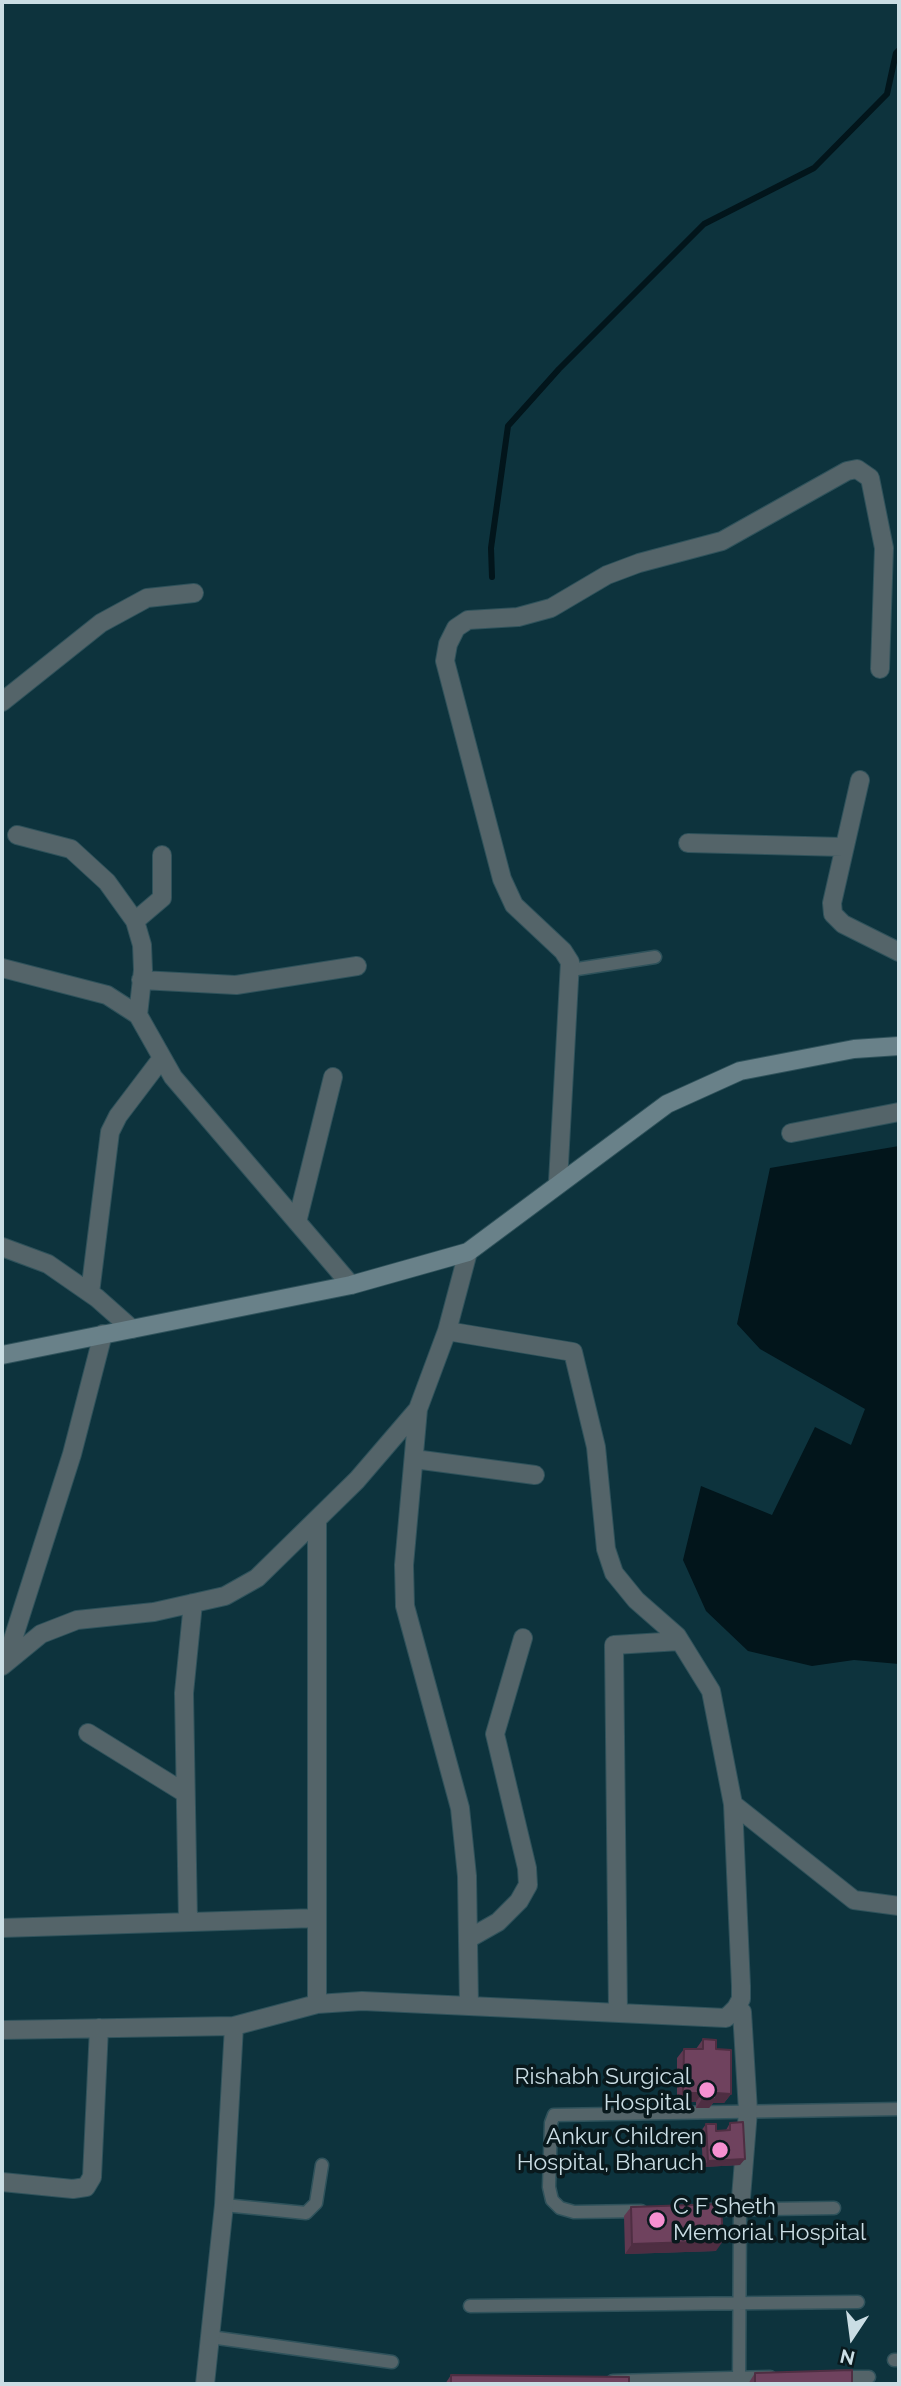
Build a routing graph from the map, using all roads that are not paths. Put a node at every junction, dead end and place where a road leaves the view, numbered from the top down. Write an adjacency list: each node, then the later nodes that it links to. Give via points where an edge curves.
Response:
1 (194, 593): 3 (street, via 147,598 101,623)
2 (880, 669): 14 (street, via 884,548 874,487 857,469 722,541 607,575 551,608 518,617 468,620 456,628 445,661 502,879 522,914 567,956)
3 (2, 702)
4 (860, 780): 7 (street)
5 (17, 835): 9 (street, via 71,849 107,882)
6 (688, 843): 7 (street)
7 (843, 847): 10 (street, via 833,914 843,925)
8 (162, 855): 9 (street, via 162,898)
9 (135, 921): 15 (street, via 142,945)
10 (899, 952)
11 (655, 957): 14 (lane)
12 (357, 966): 15 (street, via 236,985)
13 (2, 968): 16 (street, via 107,995)
14 (571, 970): 22 (street)
15 (141, 979): 16 (street)
16 (138, 1015): 18 (street)
17 (899, 1046): 22 (street, via 854,1049 740,1071 667,1104)
18 (162, 1058): 23 (street, via 173,1077); 27 (street, via 110,1132)
19 (333, 1077): 23 (street)
20 (899, 1112): 21 (street)
21 (791, 1133)
22 (558, 1182): 25 (street)
23 (297, 1222): 26 (street)
24 (2, 1247): 27 (street, via 48,1264)
25 (468, 1252): 26 (street); 29 (street)
26 (351, 1285): 28 (street)
27 (90, 1293): 28 (street)
28 (132, 1329): 30 (street)
29 (447, 1331): 32 (street); 38 (street, via 573,1352 596,1447 606,1549 614,1573 636,1601)
30 (103, 1335): 31 (street); 39 (street, via 69,1466)
31 (2, 1354)
32 (418, 1409): 33 (street); 35 (street)
33 (414, 1458): 34 (street); 47 (street, via 405,1606 460,1808)
34 (535, 1475)
35 (317, 1520): 36 (street, via 257,1578 225,1596); 44 (street)
36 (193, 1603): 39 (street, via 77,1620 41,1634); 41 (street, via 184,1693)
37 (523, 1638): 47 (street, via 495,1734 528,1885 498,1922)
38 (680, 1641): 42 (street, via 711,1691); 51 (street, via 614,1645)
39 (4, 1662)
40 (88, 1733): 41 (street)
41 (185, 1793): 45 (street)
42 (733, 1804): 43 (street, via 854,1900); 50 (street, via 741,1986)
43 (899, 1906)
44 (317, 1918): 45 (street); 48 (street)
45 (188, 1922): 46 (street)
46 (2, 1928)
47 (468, 1939): 49 (street)
48 (317, 2004): 49 (street, via 362,2001); 52 (street)
49 (469, 2006): 51 (street)
50 (736, 2008): 51 (street, via 726,2018); 56 (street, via 742,2012)
51 (618, 2013)
52 (234, 2026): 53 (street); 59 (street)
53 (99, 2028): 54 (street); 58 (street, via 92,2177 86,2187)
54 (2, 2030)
55 (899, 2109): 56 (lane)
56 (748, 2111): 61 (street); 62 (lane, via 554,2115 549,2187 560,2208 574,2212)
57 (322, 2165): 59 (lane, via 316,2203 306,2213)
58 (2, 2182)
59 (224, 2205): 67 (street)
60 (834, 2208): 61 (lane)
61 (740, 2210): 63 (lane); 65 (lane)
62 (657, 2211)
63 (685, 2211)
64 (858, 2302): 65 (lane)
65 (740, 2303): 66 (lane); 72 (lane)
66 (470, 2306)
67 (210, 2337): 68 (lane); 74 (street)
68 (392, 2362)
69 (778, 2377): 72 (lane)
70 (817, 2377): 71 (lane)
71 (869, 2377)
72 (739, 2380): 73 (lane)
73 (593, 2381)
74 (205, 2384)

